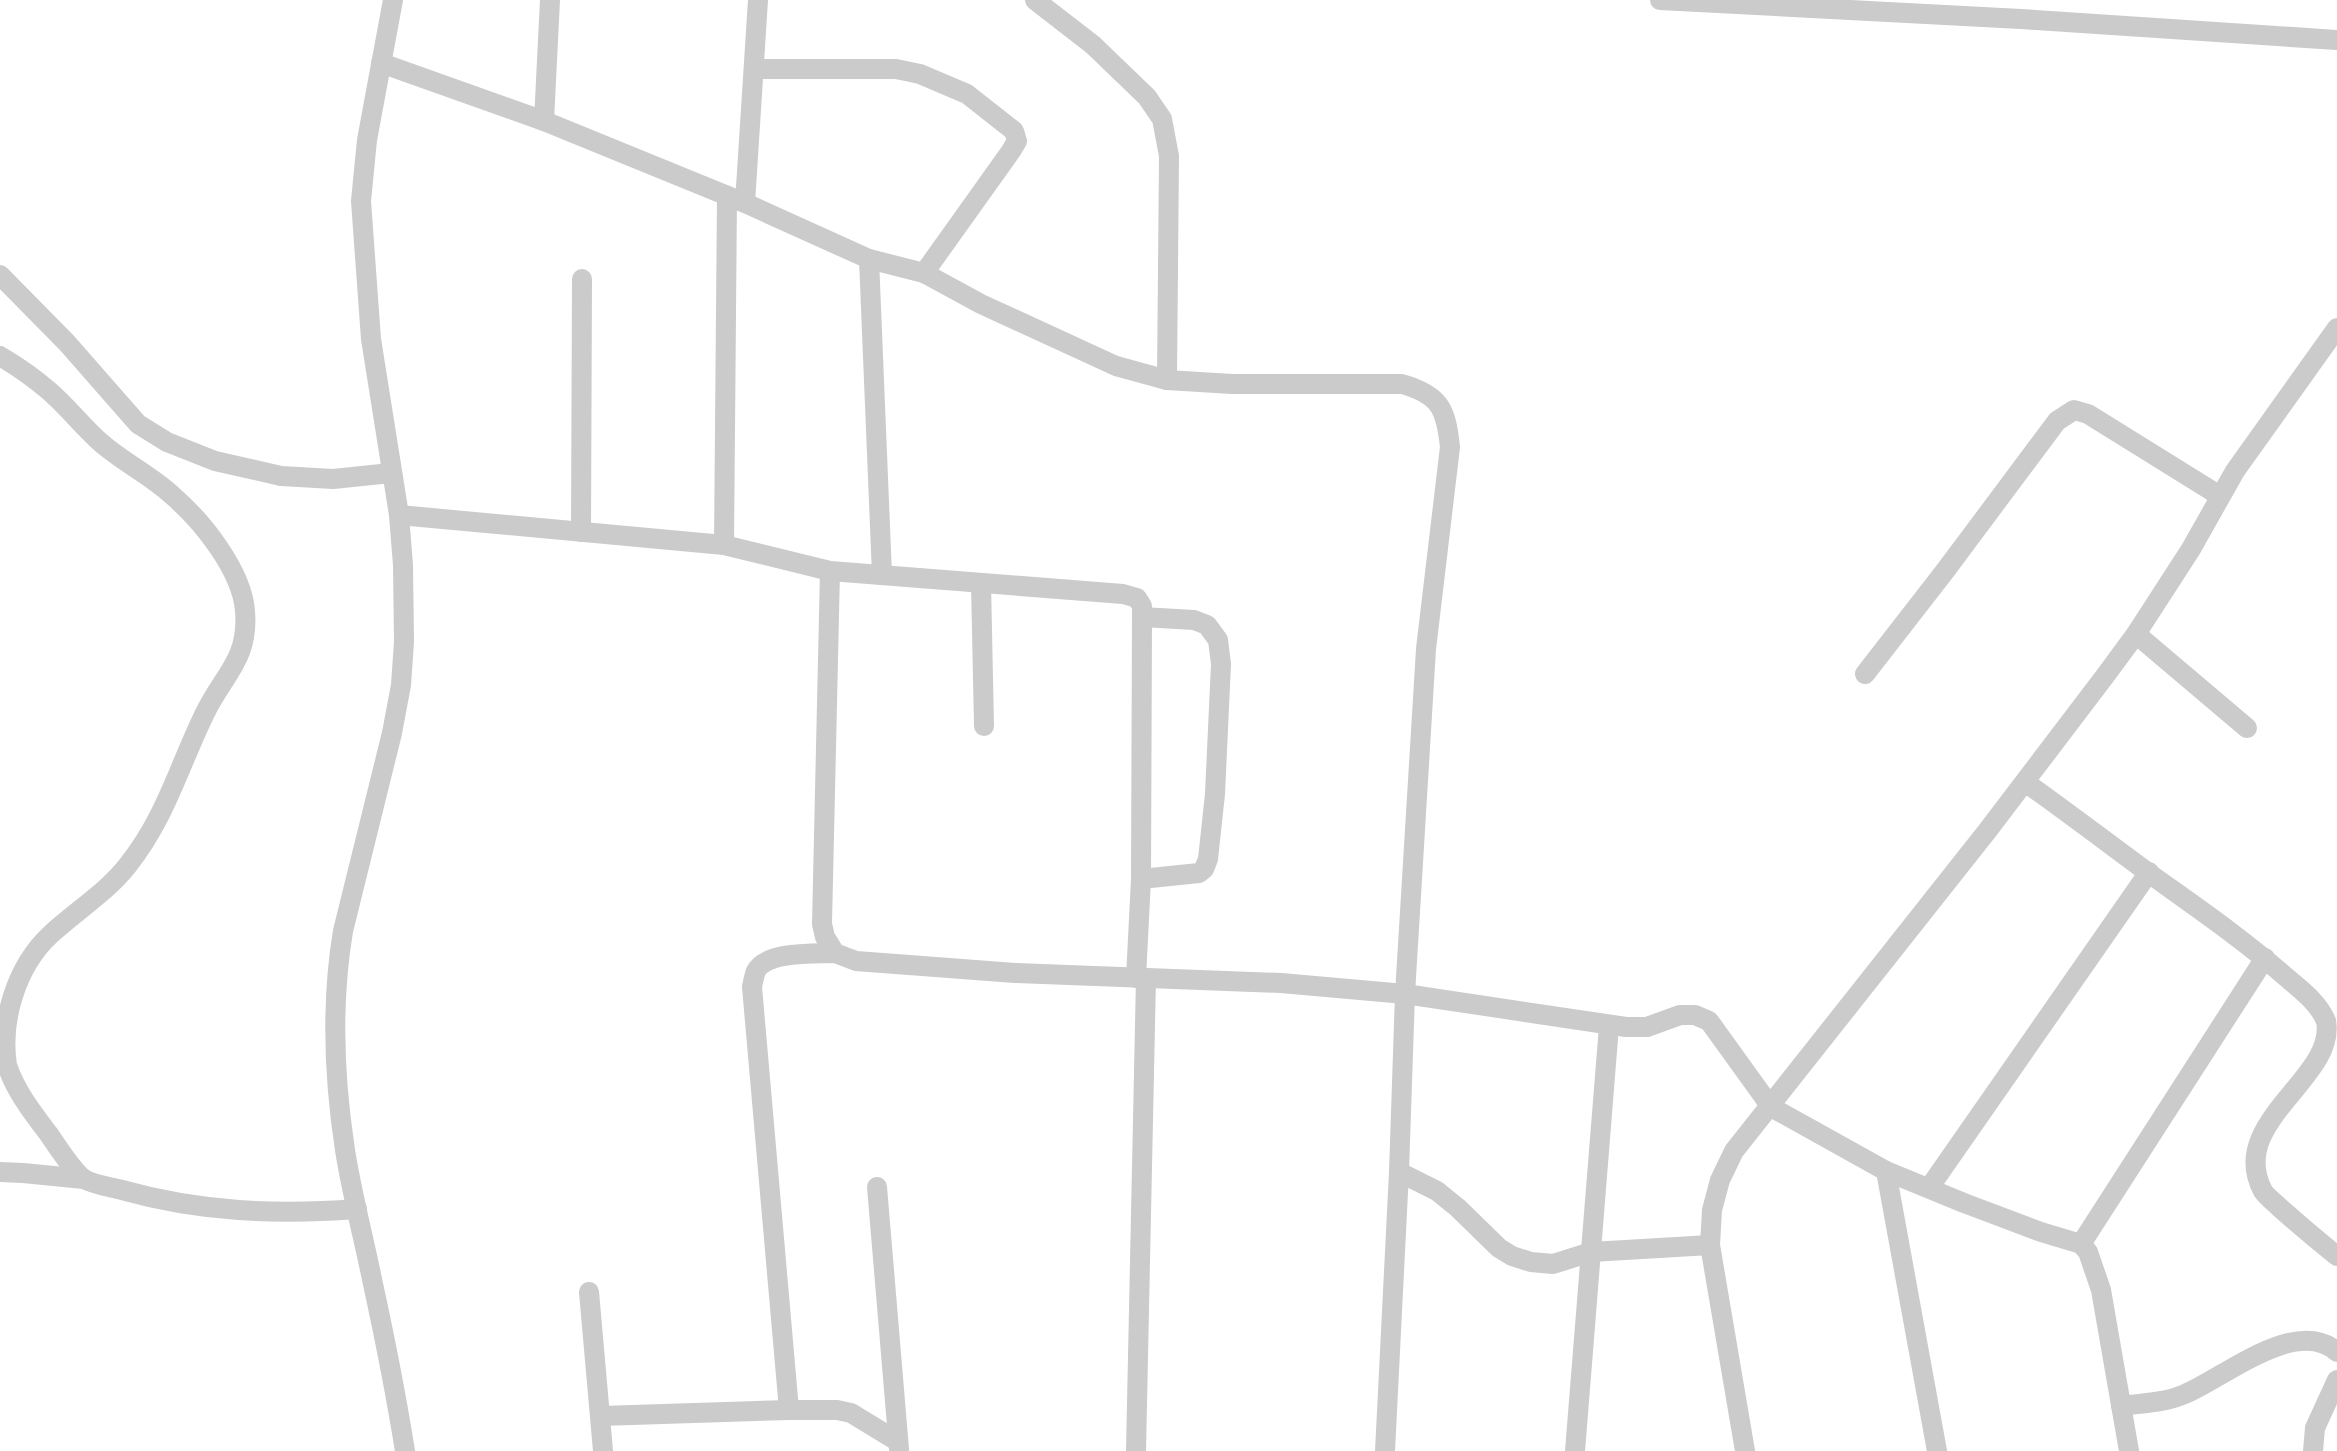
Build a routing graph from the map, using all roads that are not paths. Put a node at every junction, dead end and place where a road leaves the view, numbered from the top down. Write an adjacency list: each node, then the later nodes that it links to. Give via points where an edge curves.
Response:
1 (393, 0): 7 (street)
2 (550, 0): 9 (street)
3 (758, 0): 8 (street)
4 (1035, 0): 17 (street, via 1099,52 1147,97 1162,119 1169,156)
5 (1660, 0): 6 (street)
6 (2337, 40)
7 (381, 63): 9 (street); 18 (street, via 367,140 361,201 371,339)
8 (754, 69): 10 (street); 12 (street, via 896,69 920,74 967,94 1014,131 1017,141 1011,151)
9 (544, 121): 10 (street)
10 (736, 199): 11 (street); 22 (street)
11 (869, 259): 12 (street); 24 (street)
12 (924, 273): 17 (street, via 1087,354)
13 (0, 275): 18 (street, via 67,343 138,424 167,442 215,461 281,476 333,479)
14 (582, 280): 21 (street)
15 (2337, 328): 19 (street)
16 (0, 356): 43 (street, via 50,391 103,445 172,494 216,544 232,571 245,609 244,639 238,660 207,710 170,798 148,838 116,880 32,953 8,1001 3,1048 7,1065 19,1092)
17 (1167, 380): 37 (street, via 1282,385 1402,384 1423,390 1438,404 1447,422 1450,447 1426,649)
18 (391, 473): 20 (street)
19 (2220, 496): 27 (street, via 2191,549); 28 (street, via 2088,414 2074,410 2057,421)
20 (399, 515): 21 (street); 46 (street, via 404,606 401,685 349,904 336,980 340,1111)
21 (581, 532): 22 (street)
22 (724, 545): 23 (street)
23 (830, 571): 24 (street); 34 (street, via 821,901 825,937)
24 (882, 575): 25 (street)
25 (981, 583): 26 (street, via 1122,594 1137,598 1142,606); 29 (street)
26 (1142, 617): 33 (street); 33 (street, via 1194,620 1207,625 1218,640 1221,664 1215,794 1208,860 1199,873)
27 (2136, 634): 30 (street); 31 (street)
28 (1865, 674)
29 (984, 726)
30 (2247, 728)
31 (2025, 782): 32 (street); 39 (street)
32 (2149, 872): 35 (street); 45 (street)
33 (1141, 879): 36 (street)
34 (835, 953): 36 (street, via 856,961 1014,973); 55 (street, via 770,959 756,970 752,987)
35 (2265, 958): 47 (street); 50 (street, via 2317,1005 2326,1022 2328,1036 2325,1056 2265,1134 2257,1149 2256,1168 2264,1192)
36 (1141, 978): 37 (street, via 1281,983); 60 (street)
37 (1404, 994): 38 (street); 42 (street)
38 (1609, 1026): 39 (street, via 1647,1027 1680,1014 1702,1017 1709,1021); 49 (street)
39 (1771, 1107): 40 (street); 48 (street, via 1734,1152 1720,1180 1712,1210)
40 (1886, 1171): 45 (street); 64 (street)
41 (0, 1172): 43 (street)
42 (1399, 1172): 49 (street, via 1437,1192 1512,1256 1553,1264); 61 (street)
43 (84, 1179): 46 (street, via 149,1198 232,1211)
44 (877, 1187): 57 (street)
45 (1929, 1188): 47 (street, via 2041,1232)
46 (357, 1209): 58 (street)
47 (2081, 1244): 54 (street, via 2088,1252 2101,1290)
48 (1710, 1245): 49 (street); 63 (street)
49 (1591, 1252): 62 (street)
50 (2337, 1256)
51 (589, 1292): 56 (street)
52 (2337, 1352): 54 (street, via 2321,1342 2286,1344 2246,1359 2183,1395)
53 (2337, 1380): 66 (street, via 2315,1428)
54 (2121, 1406): 65 (street)
55 (789, 1410): 56 (street); 57 (street, via 851,1413)
56 (602, 1416): 59 (street)
57 (898, 1446)
58 (405, 1451)
59 (604, 1451)
60 (1136, 1451)
61 (1385, 1451)
62 (1575, 1451)
63 (1745, 1451)
64 (1937, 1451)
65 (2129, 1451)
66 (2313, 1451)

